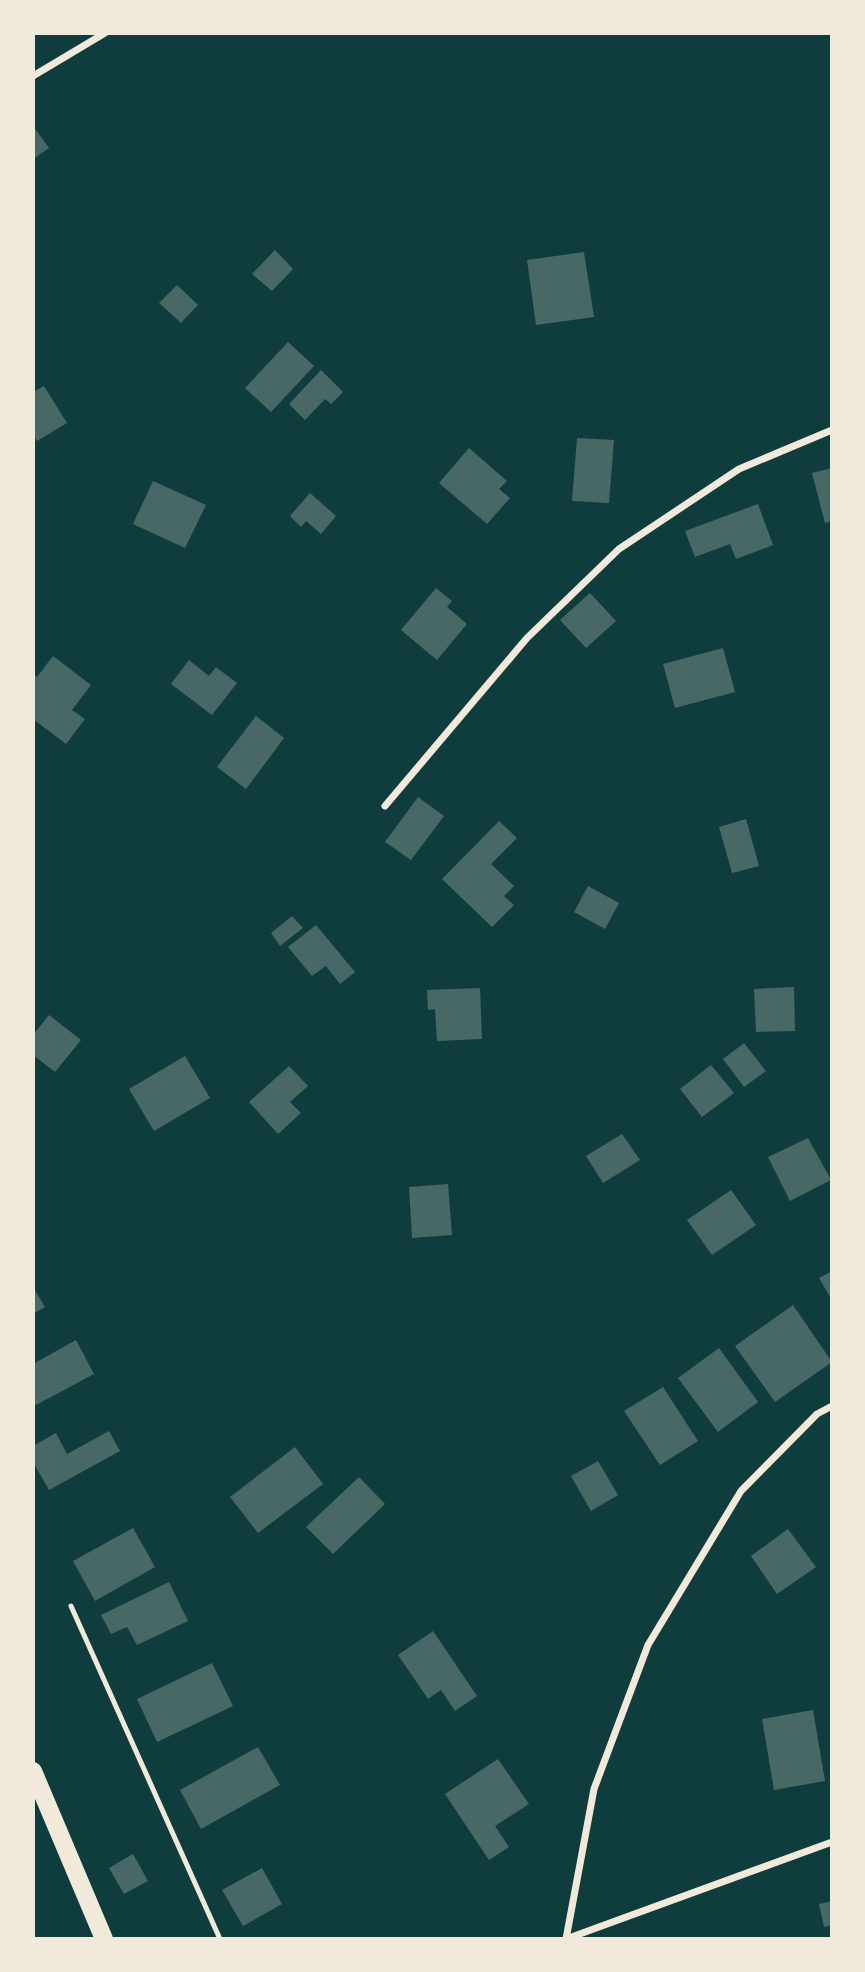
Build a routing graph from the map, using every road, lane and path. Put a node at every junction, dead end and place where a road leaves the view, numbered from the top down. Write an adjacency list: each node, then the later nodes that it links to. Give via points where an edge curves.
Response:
1 (105, 33): 2 (street)
2 (33, 76)
3 (832, 430): 4 (street, via 740,469 619,549 527,638)
4 (385, 806)
5 (832, 1406): 11 (street, via 817,1414 741,1491 648,1646 594,1789)
6 (71, 1606): 10 (lane)
7 (33, 1771): 9 (main road)
8 (832, 1842): 11 (street)
9 (104, 1939)
10 (220, 1939)
11 (566, 1939)

